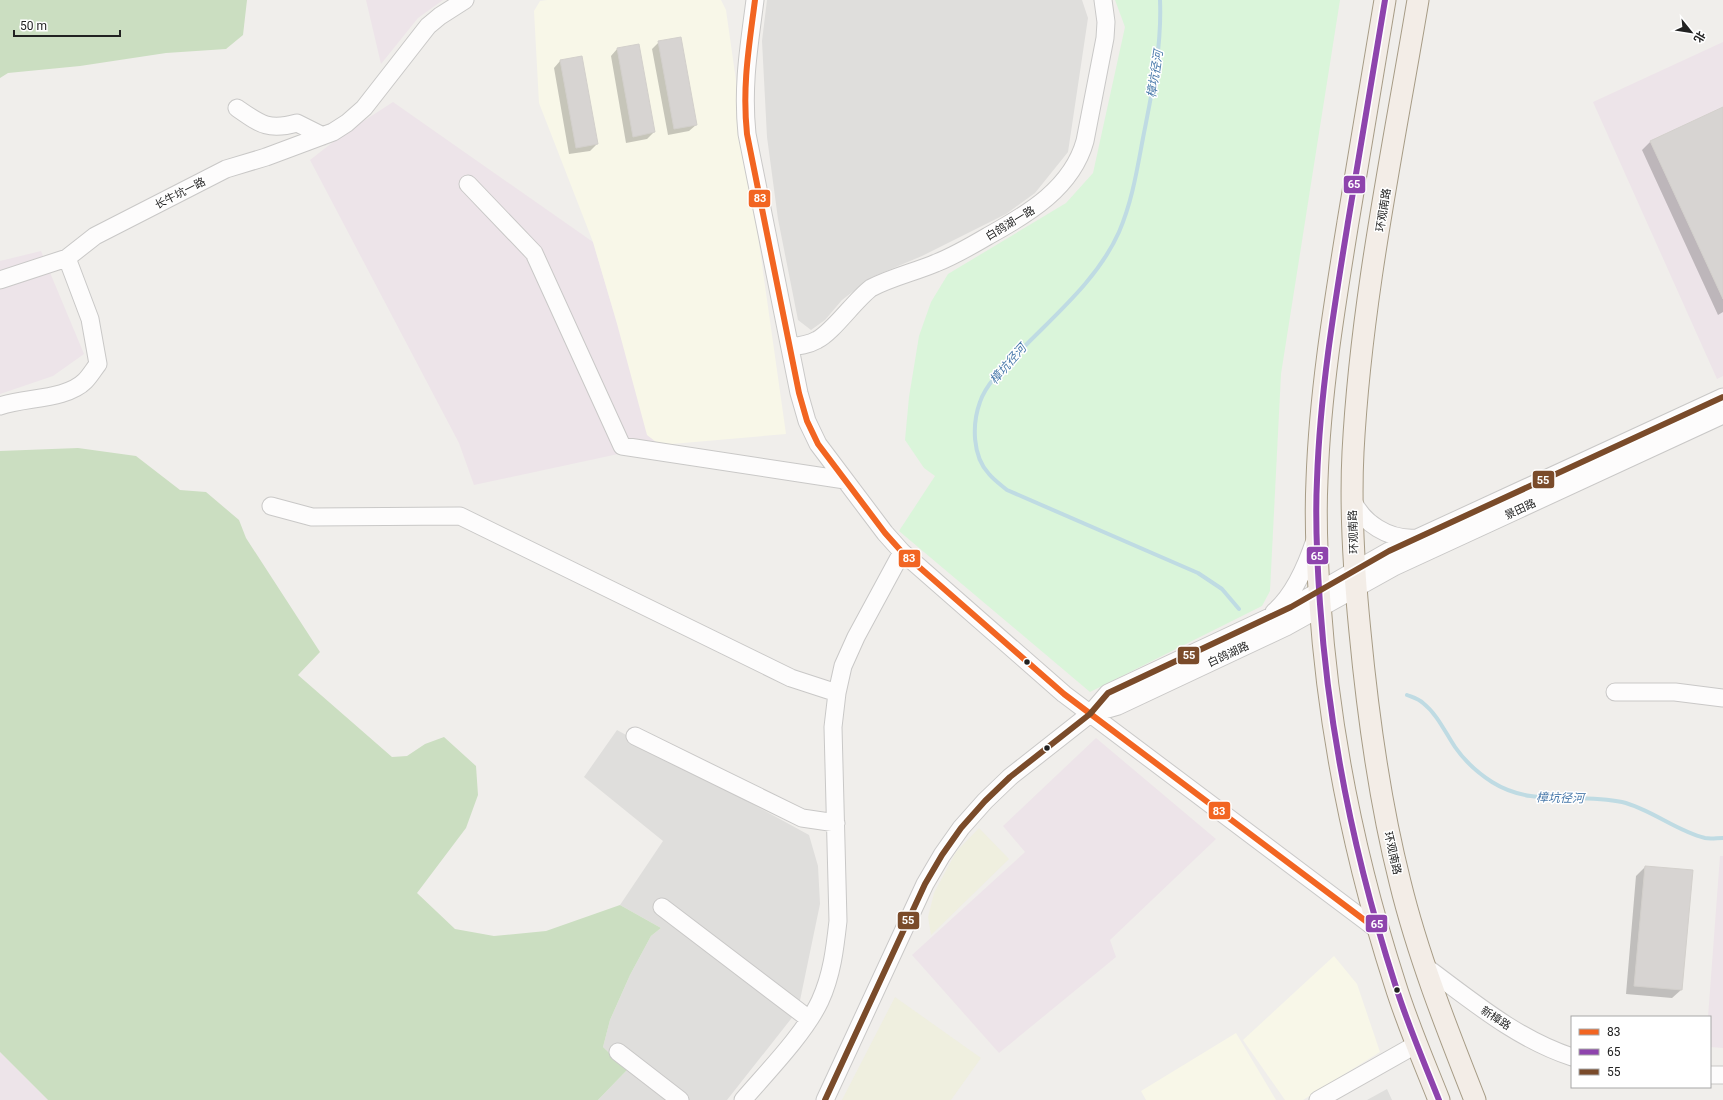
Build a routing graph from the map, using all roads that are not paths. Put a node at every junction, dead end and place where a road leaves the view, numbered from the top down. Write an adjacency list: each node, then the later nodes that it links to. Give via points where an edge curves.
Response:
1 (465, 0): 7 (street, 长牛坑一路, via 428,26 364,108 347,123)
2 (755, 0): 11 (street, via 745,70 744,104 747,134)
3 (1103, 0): 11 (street, 白鸽湖一路, via 1105,38 1085,141 1074,167 1052,193 1024,217 956,254 871,288 859,297 819,340 807,345)
4 (1385, 0): 18 (main road, via 1330,330 1318,443)
5 (1418, 0): 16 (main road, 环观南路, via 1363,330)
6 (236, 108): 7 (street, via 257,122 269,126 281,127 297,123)
7 (323, 136): 9 (street, 长牛坑一路, via 226,169 96,236)
8 (468, 184): 15 (street, via 534,253 622,446)
9 (67, 258): 10 (street, 长牛坑一路); 13 (street, via 90,319 98,364 84,382 68,392)
10 (0, 280)
11 (790, 347): 15 (street, via 807,421 818,444)
12 (1723, 397): 19 (street, 景田路)
13 (0, 406)
14 (1723, 415): 21 (street, 景田路, via 1394,567)
15 (845, 480): 20 (street)
16 (1352, 499): 19 (street, via 1361,516 1380,530 1400,537); 21 (main road, 环观南路)
17 (271, 506): 25 (street, via 312,517 460,516 791,678)
18 (1316, 534): 22 (main road); 23 (street, via 1306,564 1293,586 1277,609)
19 (1418, 538): 21 (street, 景田路, via 1389,551)
20 (902, 552): 25 (street, via 856,637 844,666); 27 (street)
21 (1356, 579): 22 (street, 景田路); 32 (main road, 环观南路, via 1366,685 1380,790 1400,884)
22 (1320, 599): 23 (street, 白鸽湖路); 27 (street, 白鸽湖路, via 1286,627 1118,706); 31 (main road, via 1331,713 1343,787)
23 (1265, 619): 27 (street, 白鸽湖路, via 1108,693)
24 (1615, 692): 26 (street, via 1675,692)
25 (837, 693): 29 (street, via 833,727)
26 (1723, 698)
27 (1090, 714): 31 (street); 41 (street, 白鸽湖路, via 1010,777 961,828 942,855 925,884)
28 (635, 736): 29 (street, via 802,818)
29 (836, 822): 33 (street, via 838,921 835,951 820,1002)
30 (662, 907): 33 (street)
31 (1379, 931): 34 (main road, via 1395,986)
32 (1426, 967): 36 (street, 新樟路, via 1503,1023 1545,1047); 44 (main road, 环观南路)
33 (809, 1018): 40 (street)
34 (1417, 1044): 42 (street); 43 (main road)
35 (618, 1052): 39 (street)
36 (1571, 1057)
37 (1711, 1075): 38 (street)
38 (1723, 1075)
39 (680, 1100)
40 (743, 1100)
41 (825, 1100)
42 (1318, 1100)
43 (1439, 1100)
44 (1475, 1100)

